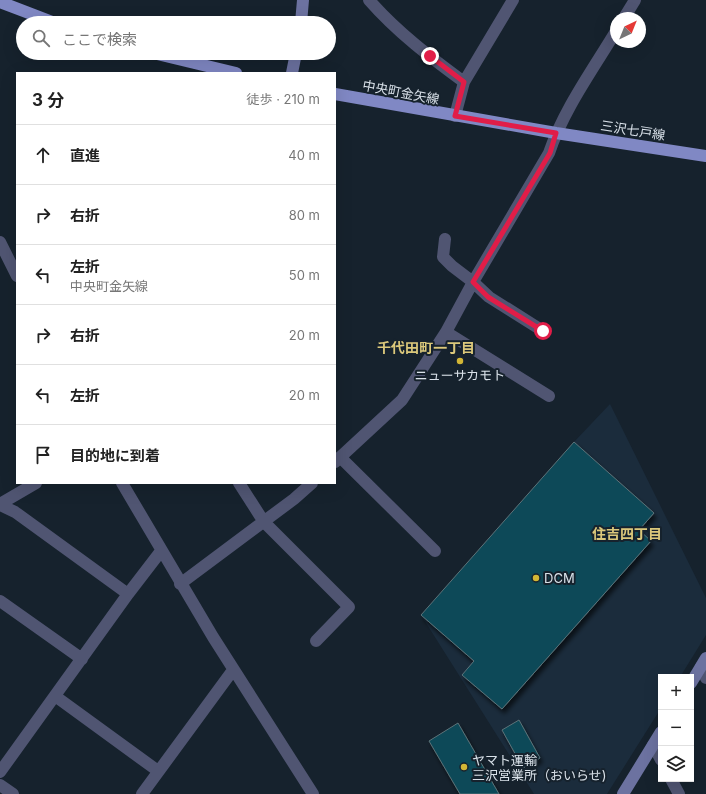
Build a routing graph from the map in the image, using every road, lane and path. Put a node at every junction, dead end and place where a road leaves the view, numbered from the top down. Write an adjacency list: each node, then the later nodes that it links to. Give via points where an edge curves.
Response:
1 (303, 0): 8 (street)
2 (369, 0): 14 (street, via 409,40)
3 (513, 0): 14 (street)
4 (635, 0): 6 (street)
5 (0, 2): 7 (main road)
6 (628, 12)
7 (37, 16)
8 (302, 16)
9 (610, 41): 17 (street)
10 (182, 60): 12 (main road)
11 (295, 60): 13 (street)
12 (232, 72)
13 (292, 72)
14 (464, 82): 16 (street)
15 (336, 94): 16 (main road, 中央町金矢線)
16 (455, 116): 17 (main road, 中央町金矢線)
17 (556, 133): 18 (main road, 三沢七戸線); 22 (street, via 550,153)
18 (706, 156)
19 (445, 239): 22 (street, via 443,257)
20 (0, 242): 21 (street)
21 (16, 274)
22 (473, 282): 23 (street, via 488,297); 24 (street)
23 (543, 331)
24 (446, 332): 25 (street); 26 (street, via 402,400)
25 (550, 396)
26 (338, 459): 34 (street)
27 (34, 484): 31 (street)
28 (123, 484): 33 (street)
29 (240, 484): 32 (street)
30 (311, 484): 32 (street)
31 (0, 505): 36 (street, via 15,512)
32 (264, 522): 35 (street); 38 (street, via 349,607)
33 (161, 551): 35 (street); 36 (street)
34 (435, 551)
35 (180, 584): 41 (street)
36 (128, 594): 39 (street)
37 (0, 601): 39 (street)
38 (316, 640)
39 (82, 659): 43 (street)
40 (704, 668): 42 (street)
41 (233, 670): 47 (street); 53 (street)
42 (694, 680)
43 (55, 696): 47 (street); 48 (street)
44 (658, 737): 45 (street)
45 (653, 745): 46 (street); 54 (street)
46 (658, 754)
47 (158, 771): 52 (street)
48 (0, 772)
49 (673, 782): 55 (street)
50 (0, 785): 51 (street)
51 (13, 794)
52 (142, 794)
53 (313, 794)
54 (623, 794)
55 (679, 794)

